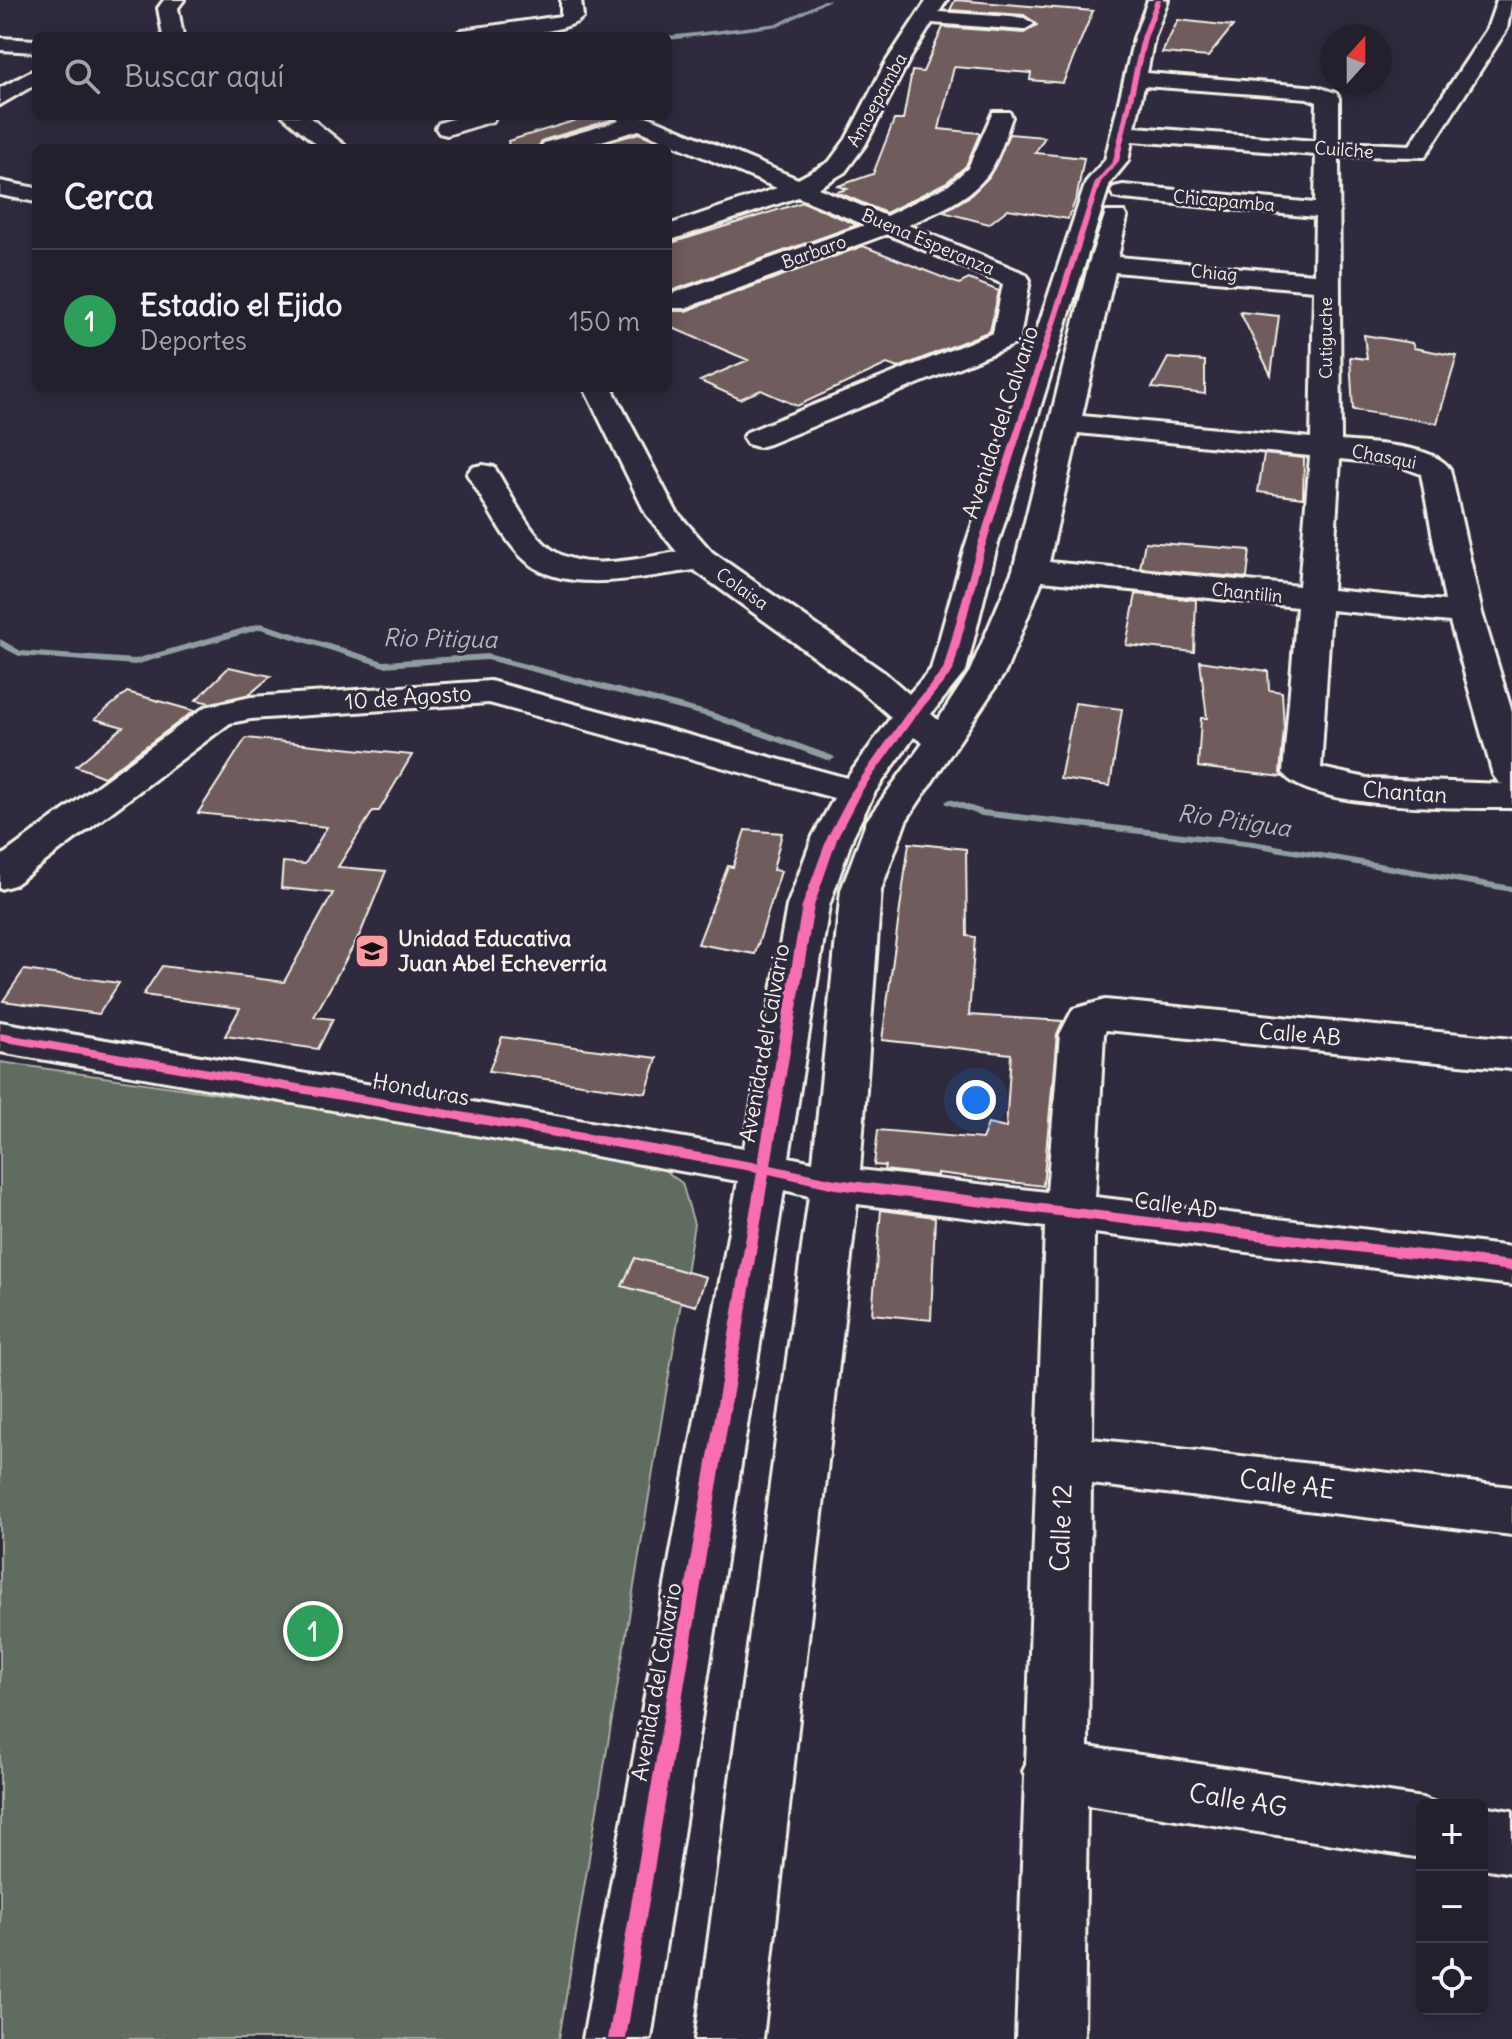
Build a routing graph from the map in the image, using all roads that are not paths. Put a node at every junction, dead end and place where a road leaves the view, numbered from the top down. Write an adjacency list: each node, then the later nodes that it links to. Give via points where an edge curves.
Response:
1 (174, 0): 7 (street, via 168,8)
2 (571, 0): 8 (street, via 573,17 566,21)
3 (1158, 0): 12 (street, Avenida del Calvario)
4 (1507, 0): 22 (street, Cuilche, via 1497,29 1417,152)
5 (932, 9): 6 (street); 27 (street, Amoepamba, via 897,62 857,140 837,167)
6 (1024, 24)
7 (172, 32)
8 (490, 32)
9 (0, 44): 10 (street)
10 (32, 46)
11 (32, 78): 13 (street)
12 (1134, 79): 22 (street, Cutiguche, via 1321,94 1328,98); 24 (street, Avenida del Calvario)
13 (0, 98)
14 (1001, 117): 30 (street, Barbaro, via 977,174 949,197)
15 (299, 120): 20 (street)
16 (472, 120): 19 (street)
17 (631, 120): 21 (street)
18 (636, 120): 23 (street, Buena Esperanza)
19 (447, 128)
20 (331, 144)
21 (563, 144)
22 (1328, 149): 24 (street, Cuilche); 29 (street, Cutiguche)
23 (714, 153): 25 (street); 27 (street, Buena Esperanza)
24 (1121, 162): 29 (street, Chicapamba); 33 (street, Avenida del Calvario)
25 (680, 164)
26 (0, 188): 28 (street)
27 (800, 188): 30 (street, Buena Esperanza); 31 (street, Amoepamba)
28 (32, 194)
29 (1326, 211): 34 (street, Cutiguche)
30 (887, 225): 32 (street, Buena Esperanza); 35 (street, Barbaro)
31 (672, 232)
32 (1017, 280): 33 (street, Chiag); 38 (street, Buena Esperanza, via 1006,338)
33 (1087, 283): 34 (street, Chiag); 37 (street, Avenida del Calvario); 45 (street, Avenida del Calvario, via 980,550 948,671)
34 (1326, 283): 39 (street, Cutiguche)
35 (675, 302)
36 (600, 392): 41 (street, Colaisa, via 662,514)
37 (1066, 423): 39 (street, Chasqui); 42 (street, Avenida del Calvario)
38 (758, 438)
39 (1326, 447): 43 (street, Cutiguche); 44 (street, Chasqui, via 1403,456 1435,469)
40 (483, 474): 41 (street, via 538,555 555,565 609,570)
41 (700, 559): 45 (street, Colaisa, via 872,681)
42 (1030, 570): 43 (street, Chantilin); 45 (street, Avenida del Calvario, via 988,671)
43 (1314, 599): 44 (street, Chantilin); 46 (street, Cutiguche)
44 (1465, 613): 47 (street, Chasqui)
45 (926, 729): 48 (street, Avenida del Calvario); 55 (street, Avenida del Calvario, via 861,890)
46 (1302, 773): 49 (street, Chantan, via 1316,782 1346,787)
47 (1512, 775)
48 (856, 792): 50 (street, 10 de Agosto, via 490,692 251,708 218,715); 54 (street, Avenida del Calvario, via 833,836 808,906)
49 (1512, 796)
50 (0, 876)
51 (1089, 1019): 53 (street, Calle AB, via 1105,1015); 56 (street, Calle 12, via 1082,1034)
52 (0, 1037): 54 (street, Honduras)
53 (1512, 1054)
54 (762, 1168): 55 (street, Honduras); 64 (street, Avenida del Calvario)
55 (835, 1184): 56 (street, Calle AD); 65 (street, Avenida del Calvario)
56 (1070, 1212): 57 (street, Calle AD); 58 (street, Calle 12)
57 (1512, 1266)
58 (1063, 1458): 59 (street, Calle AE); 60 (street, Calle 12)
59 (1512, 1511)
60 (1054, 1771): 61 (street, Calle AG); 66 (street, Calle 12)
61 (1416, 1827)
62 (1488, 1838): 63 (street)
63 (1512, 1842)
64 (617, 2039)
65 (729, 2039)
66 (1050, 2039)

